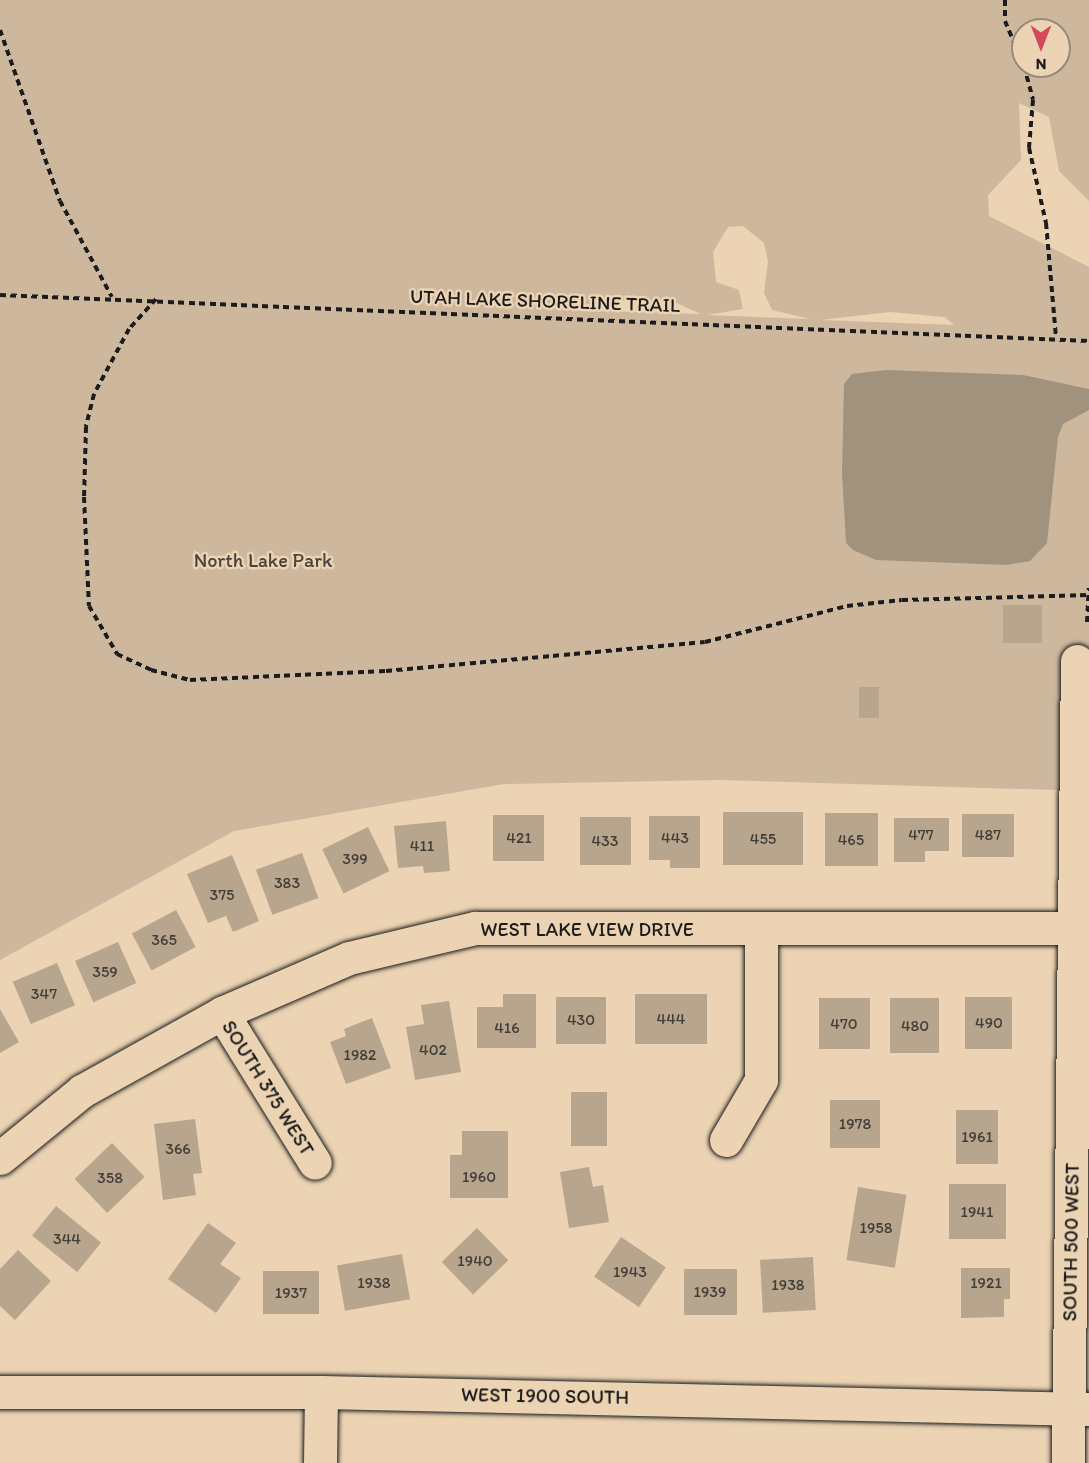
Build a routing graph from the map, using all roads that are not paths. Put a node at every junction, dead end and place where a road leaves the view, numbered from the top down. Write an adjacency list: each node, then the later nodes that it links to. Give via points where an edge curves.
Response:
1 (1077, 661): 3 (street, SOUTH 500 WEST)
2 (760, 928): 3 (street, WEST LAKE VIEW DRIVE); 4 (street, WEST LAKE VIEW DRIVE, via 475,928 350,957); 5 (street, via 760,1080)
3 (1082, 928): 10 (street, SOUTH 500 WEST)
4 (222, 1012): 6 (street, WEST LAKE VIEW DRIVE, via 82,1091); 7 (street, SOUTH 375 WEST)
5 (726, 1140)
6 (0, 1158)
7 (315, 1163)
8 (0, 1392): 9 (street, WEST 1900 SOUTH)
9 (321, 1392): 10 (street, WEST 1900 SOUTH); 11 (street)
10 (1079, 1408): 12 (street, SOUTH 500 WEST)
11 (320, 1463)
12 (1068, 1463)

